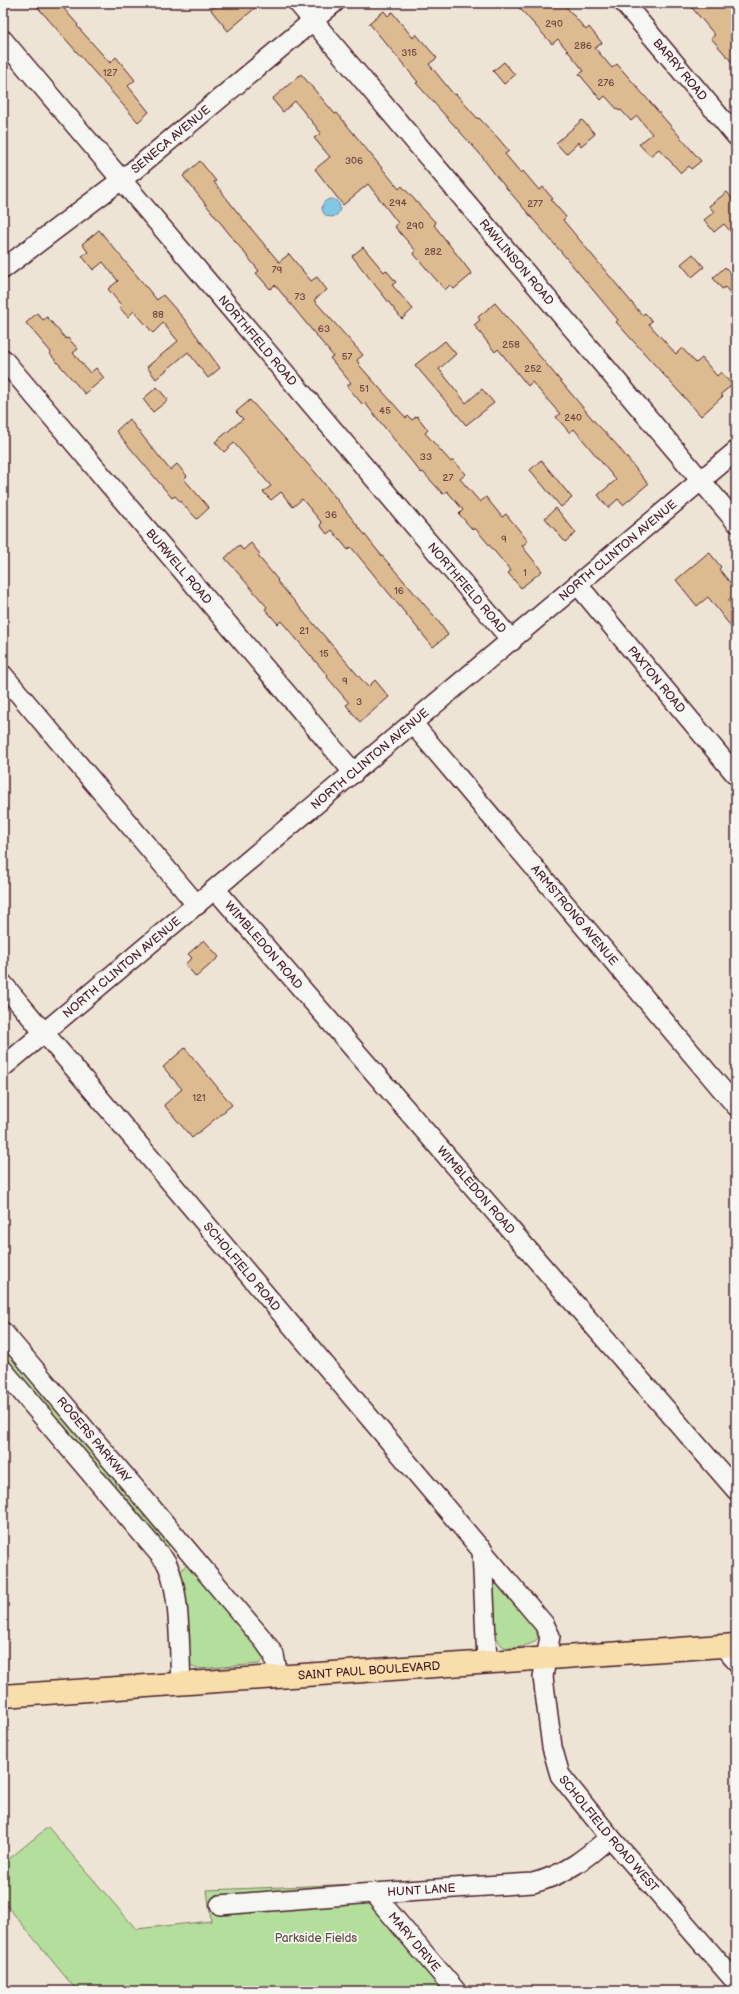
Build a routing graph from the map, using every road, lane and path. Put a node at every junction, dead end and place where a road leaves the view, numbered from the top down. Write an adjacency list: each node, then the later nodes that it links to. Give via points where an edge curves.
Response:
1 (298, 3): 4 (street, RAWLINSON ROAD)
2 (334, 3): 4 (street, SENECA AVENUE)
3 (624, 3): 6 (street, BARRY ROAD)
4 (312, 21): 7 (street, SENECA AVENUE); 11 (street, RAWLINSON ROAD)
5 (3, 40): 7 (street, NORTHFIELD ROAD)
6 (736, 136)
7 (122, 180): 8 (street, SENECA AVENUE); 14 (street, NORTHFIELD ROAD)
8 (3, 269)
9 (3, 359): 17 (street, BURWELL ROAD)
10 (736, 451): 11 (street, NORTH CLINTON AVENUE)
11 (701, 480): 12 (street, RAWLINSON ROAD); 13 (street, NORTH CLINTON AVENUE)
12 (736, 522)
13 (578, 585): 14 (street, NORTH CLINTON AVENUE); 18 (street, PAXTON ROAD)
14 (512, 641): 16 (street, NORTH CLINTON AVENUE)
15 (3, 675): 20 (street)
16 (413, 724): 17 (street, NORTH CLINTON AVENUE); 24 (street, ARMSTRONG AVENUE)
17 (354, 773): 19 (street, NORTH CLINTON AVENUE)
18 (736, 775)
19 (216, 890): 20 (street, NORTH CLINTON AVENUE); 27 (street, WIMBLEDON ROAD)
20 (197, 905): 22 (street, NORTH CLINTON AVENUE)
21 (3, 984): 22 (street, SCHOLFIELD ROAD)
22 (44, 1033): 23 (street, NORTH CLINTON AVENUE); 29 (street, SCHOLFIELD ROAD)
23 (3, 1067)
24 (736, 1106)
25 (3, 1332): 28 (street, ROGERS PARKWAY)
26 (3, 1370): 30 (street, ROGERS PARKWAY)
27 (736, 1490)
28 (185, 1547): 30 (street); 34 (street, ROGERS PARKWAY, via 265,1642 274,1655)
29 (482, 1549): 32 (street, SCHOLFIELD ROAD, via 544,1624 550,1636); 33 (street)
30 (166, 1562): 35 (street, ROGERS PARKWAY, via 172,1574 175,1592)
31 (732, 1650): 32 (main road, SAINT PAUL BOULEVARD)
32 (546, 1658): 33 (main road, SAINT PAUL BOULEVARD); 37 (street, SCHOLFIELD ROAD WEST, via 543,1677 555,1760 560,1775)
33 (487, 1662): 34 (main road, SAINT PAUL BOULEVARD)
34 (278, 1676): 35 (main road, SAINT PAUL BOULEVARD)
35 (181, 1683): 36 (main road, SAINT PAUL BOULEVARD)
36 (3, 1696)
37 (610, 1837): 38 (street, HUNT LANE, via 581,1862 564,1872 533,1883); 40 (street, SCHOLFIELD ROAD WEST)
38 (373, 1893): 39 (street, HUNT LANE); 41 (street, MARY DRIVE)
39 (220, 1905)
40 (736, 1982)
41 (456, 1991)

